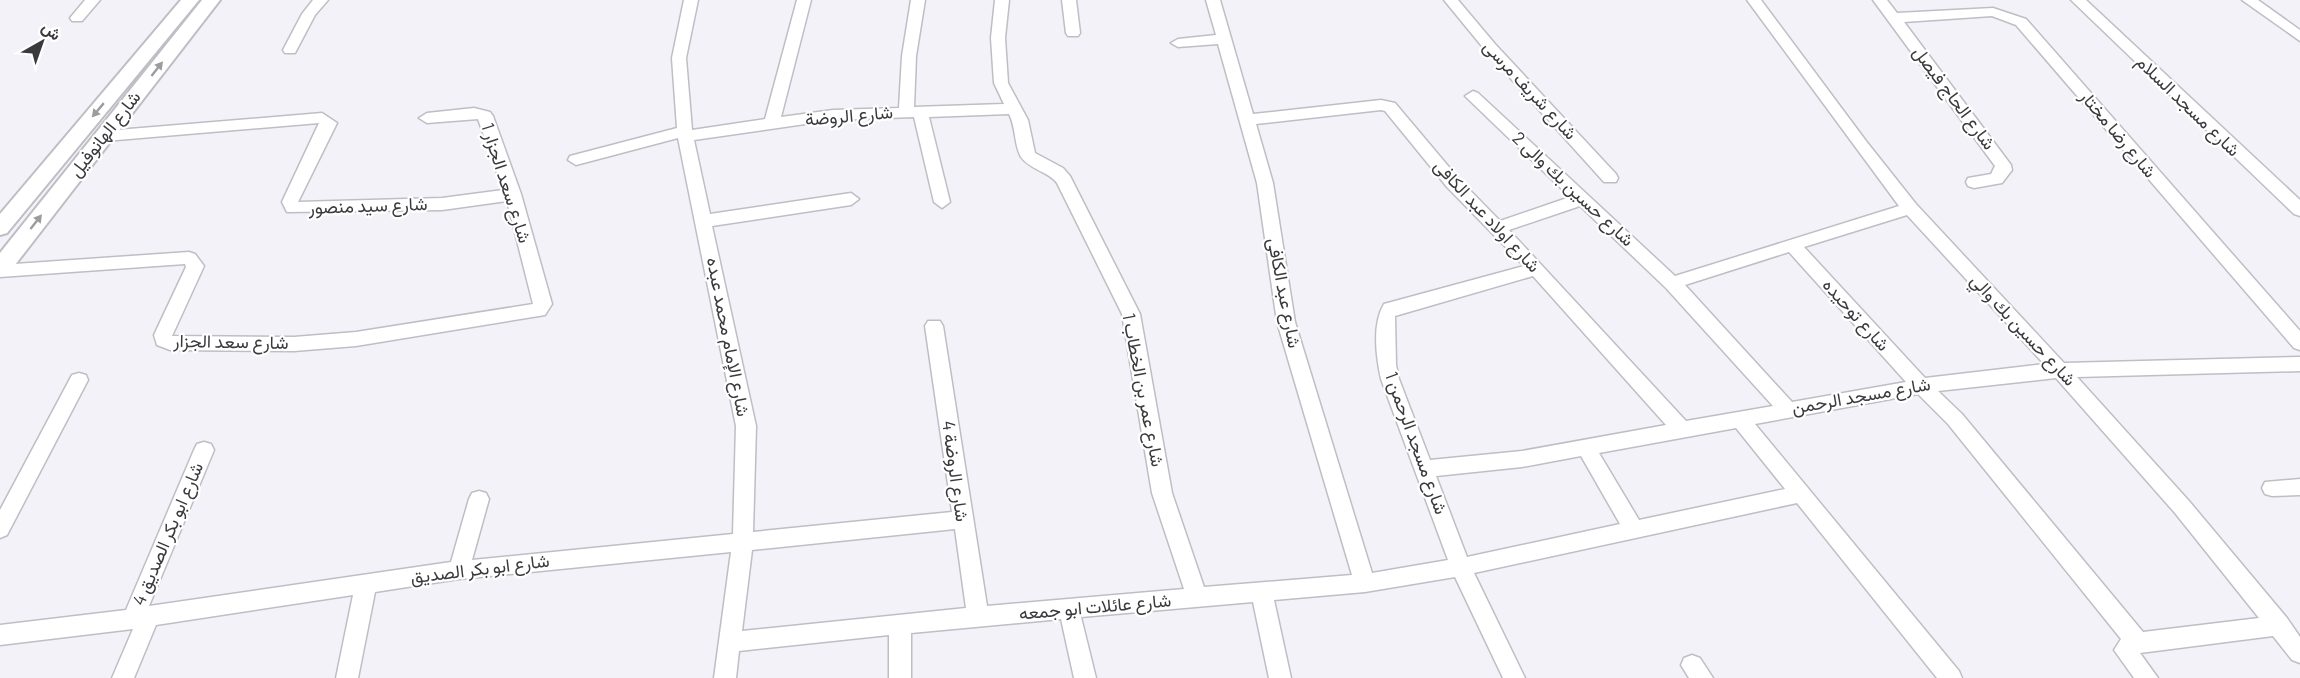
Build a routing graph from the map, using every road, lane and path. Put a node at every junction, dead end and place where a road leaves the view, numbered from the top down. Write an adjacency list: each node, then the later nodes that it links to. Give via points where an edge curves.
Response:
1 (93, 0): 16 (street)
2 (190, 0): 41 (street, شارع الهانوفيل, one-way to 41)
3 (211, 0): 30 (street, شارع الهانوفيل, one-way to 3)
4 (321, 0): 22 (street)
5 (691, 0): 29 (street, شارع الإمام محمد عبده, via 679,58)
6 (804, 0): 28 (street)
7 (918, 0): 25 (street, via 909,56)
8 (1002, 0): 24 (street, شارع عمر بن الخطاب 1, via 1001,83)
9 (1069, 0): 18 (street)
10 (1213, 0): 20 (street, شارع عبد الكافى)
11 (1451, 0): 32 (street, شارع شريف مرسى)
12 (1754, 0): 38 (street, شارع حسين بك والي)
13 (1880, 0): 17 (street, شارع الحاج فيصل)
14 (2078, 0): 39 (street, شارع مسجد السلام)
15 (2250, 0): 19 (street)
16 (77, 18)
17 (1893, 18): 33 (street, شارع الحاج فيصل, via 2003,165 2004,171 1996,178); 49 (street, شارع رضا مختار, via 1993,12 2021,22)
18 (1073, 33)
19 (2300, 37)
20 (1225, 39): 21 (street); 27 (street, شارع عبد الكافى)
21 (1178, 43)
22 (290, 50)
23 (1473, 96): 36 (street, شارع حسين بك والى 2)
24 (1015, 109): 25 (street, شارع الروضة); 73 (street, شارع عمر بن الخطاب 1, via 1028,155 1064,180 1131,314 1162,493)
25 (913, 112): 28 (street, شارع الروضة, via 833,115); 37 (street)
26 (427, 118): 34 (street, شارع سعد الجزار 1, via 474,113 485,116)
27 (1250, 120): 42 (street, شارع اولاد عبد الكافى, via 1387,106); 70 (street, شارع عبد الكافى, via 1265,183 1286,321)
28 (772, 124): 29 (street, شارع الروضة)
29 (685, 133): 31 (street, شارع الروضة); 40 (street, شارع الإمام محمد عبده)
30 (105, 136): 34 (street, شارع سيد منصور, via 322,118 329,123 290,202 293,208 442,204); 44 (street, شارع الهانوفيل, one-way to 30)
31 (576, 160)
32 (1610, 178)
33 (1974, 182)
34 (513, 194): 47 (street, شارع سعد الجزار 1)
35 (851, 199): 40 (street)
36 (1582, 199): 42 (street); 46 (street, شارع حسين بك والى 2)
37 (942, 202)
38 (1910, 208): 43 (street); 51 (street, شارع حسين بك والي)
39 (2300, 210)
40 (704, 221): 67 (street, شارع الإمام محمد عبده, via 746,426)
41 (0, 228)
42 (1497, 228): 45 (street, شارع اولاد عبد الكافى)
43 (1792, 245): 46 (street); 53 (street, شارع توحيده)
44 (0, 269): 47 (street, شارع سعد الجزار, via 193,260 195,266 163,334 163,340 170,343 294,344 356,339)
45 (1537, 269): 56 (street, شارع اولاد عبد الكافى); 59 (street, شارع مسجد الرحمن 1, via 1390,309 1386,316 1390,379)
46 (1672, 283): 54 (street, شارع حسين بك والى 2)
47 (542, 307)
48 (934, 326): 64 (street, شارع الروضة 4)
49 (2300, 343)
50 (2300, 364): 51 (street, شارع مسجد الرحمن)
51 (2060, 370): 53 (street, شارع مسجد الرحمن); 78 (street, شارع حسين بك والي, via 2182,507)
52 (79, 380): 65 (street)
53 (1920, 385): 54 (street, شارع مسجد الرحمن); 81 (street, شارع توحيده, via 1955,419)
54 (1787, 409): 55 (street, شارع مسجد الرحمن)
55 (1740, 419): 56 (street, شارع مسجد الرحمن); 62 (street)
56 (1681, 429): 57 (street, شارع مسجد الرحمن)
57 (1585, 446): 59 (street, شارع مسجد الرحمن, via 1522,459); 66 (street)
58 (204, 450): 76 (street, شارع ابو بكر الصديق 4)
59 (1426, 469): 68 (street, شارع مسجد الرحمن 1)
60 (2300, 487): 61 (street)
61 (2272, 488)
62 (1801, 494): 66 (street, شارع عائلات ابو جمعه); 90 (street)
63 (479, 499): 69 (street)
64 (962, 520): 67 (street, شارع ابو بكر الصديق); 75 (street, شارع الروضة 4)
65 (0, 529)
66 (1635, 531): 68 (street, شارع عائلات ابو جمعه)
67 (742, 541): 69 (street, شارع ابو بكر الصديق); 80 (street, شارع الإمام محمد عبده)
68 (1461, 567): 70 (street, شارع عائلات ابو جمعه); 89 (street, شارع مسجد الرحمن 1)
69 (459, 570): 71 (street, شارع ابو بكر الصديق)
70 (1365, 583): 72 (street, شارع عائلات ابو جمعه)
71 (366, 584): 76 (street, شارع ابو بكر الصديق); 84 (street)
72 (1262, 593): 73 (street, شارع عائلات ابو جمعه); 88 (street)
73 (1197, 598): 74 (street, شارع عائلات ابو جمعه)
74 (1070, 609): 75 (street, شارع عائلات ابو جمعه); 87 (street)
75 (978, 616): 77 (street, شارع عائلات ابو جمعه)
76 (141, 617): 79 (street, شارع ابو بكر الصديق); 83 (street, شارع ابو بكر الصديق 4)
77 (900, 624): 80 (street, شارع عائلات ابو جمعه); 86 (street)
78 (2279, 625): 81 (street); 82 (street, شارع حسين بك والي)
79 (0, 635)
80 (729, 642): 85 (street, شارع الإمام محمد عبده)
81 (2138, 643): 91 (street, via 2130,644 2126,650)
82 (2300, 653)
83 (123, 678)
84 (347, 678)
85 (725, 678)
86 (900, 678)
87 (1085, 678)
88 (1280, 678)
89 (1514, 678)
90 (1951, 678)
91 (2147, 678)

